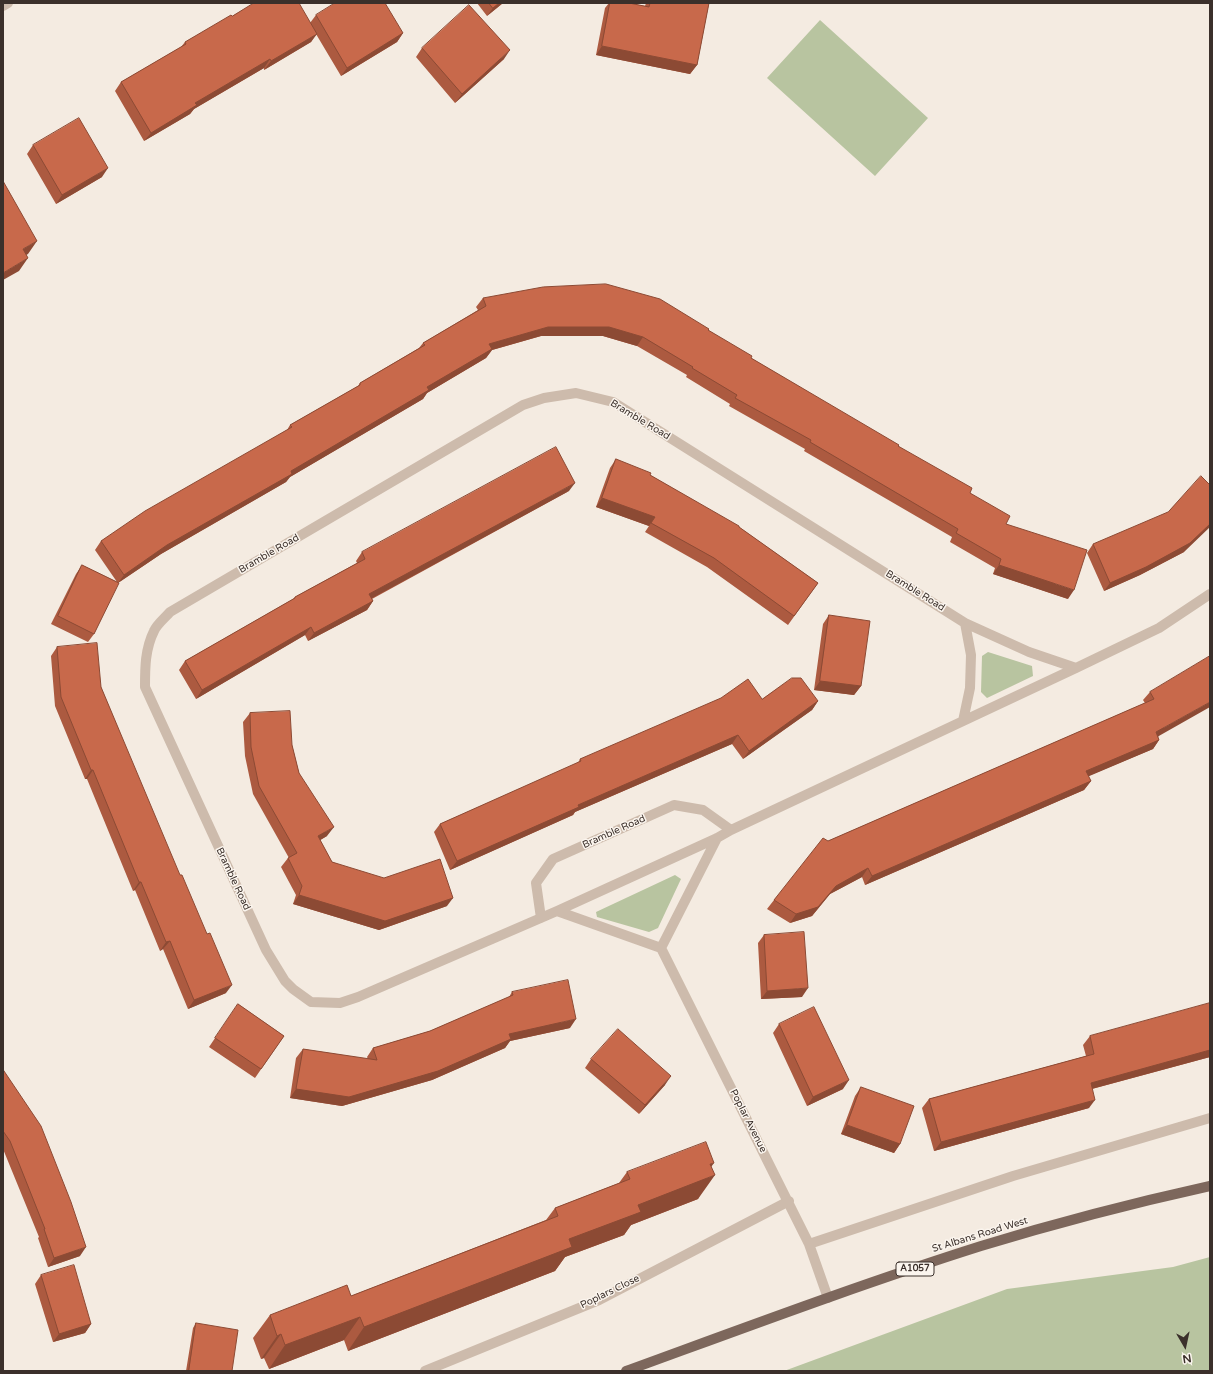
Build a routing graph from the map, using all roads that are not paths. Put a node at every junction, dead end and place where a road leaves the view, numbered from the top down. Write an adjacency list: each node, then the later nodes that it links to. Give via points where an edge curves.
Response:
1 (8, 3): 2 (street)
2 (3, 6)
3 (1210, 594): 5 (street, Bramble Road, via 1159,628)
4 (965, 623): 5 (street, Bramble Road, via 1029,652); 6 (street, via 971,655 970,688); 10 (street, Bramble Road, via 613,402 576,392 523,405 170,612 154,630 145,662 145,687 266,950 285,981 293,989 311,1002 340,1003)
5 (1076, 668): 6 (street, Bramble Road)
6 (963, 721): 7 (street, Bramble Road)
7 (731, 830): 8 (street, Bramble Road); 10 (street, Bramble Road, via 703,810 674,805 553,859 536,883)
8 (717, 838): 9 (street, Bramble Road); 11 (street)
9 (557, 911): 10 (street, Bramble Road); 11 (street)
10 (541, 918)
11 (661, 948): 14 (street, Poplar Avenue)
12 (1210, 1118): 15 (street, via 1014,1176)
13 (1210, 1186): 16 (main road, St Albans Road West / A1057, via 1134,1203 981,1246)
14 (789, 1201): 15 (street, Poplar Avenue); 17 (street, Poplars Close, via 599,1300)
15 (809, 1244): 16 (street, Poplar Avenue)
16 (828, 1298): 18 (main road, St Albans Road West / A1057)
17 (425, 1371)
18 (626, 1371)

